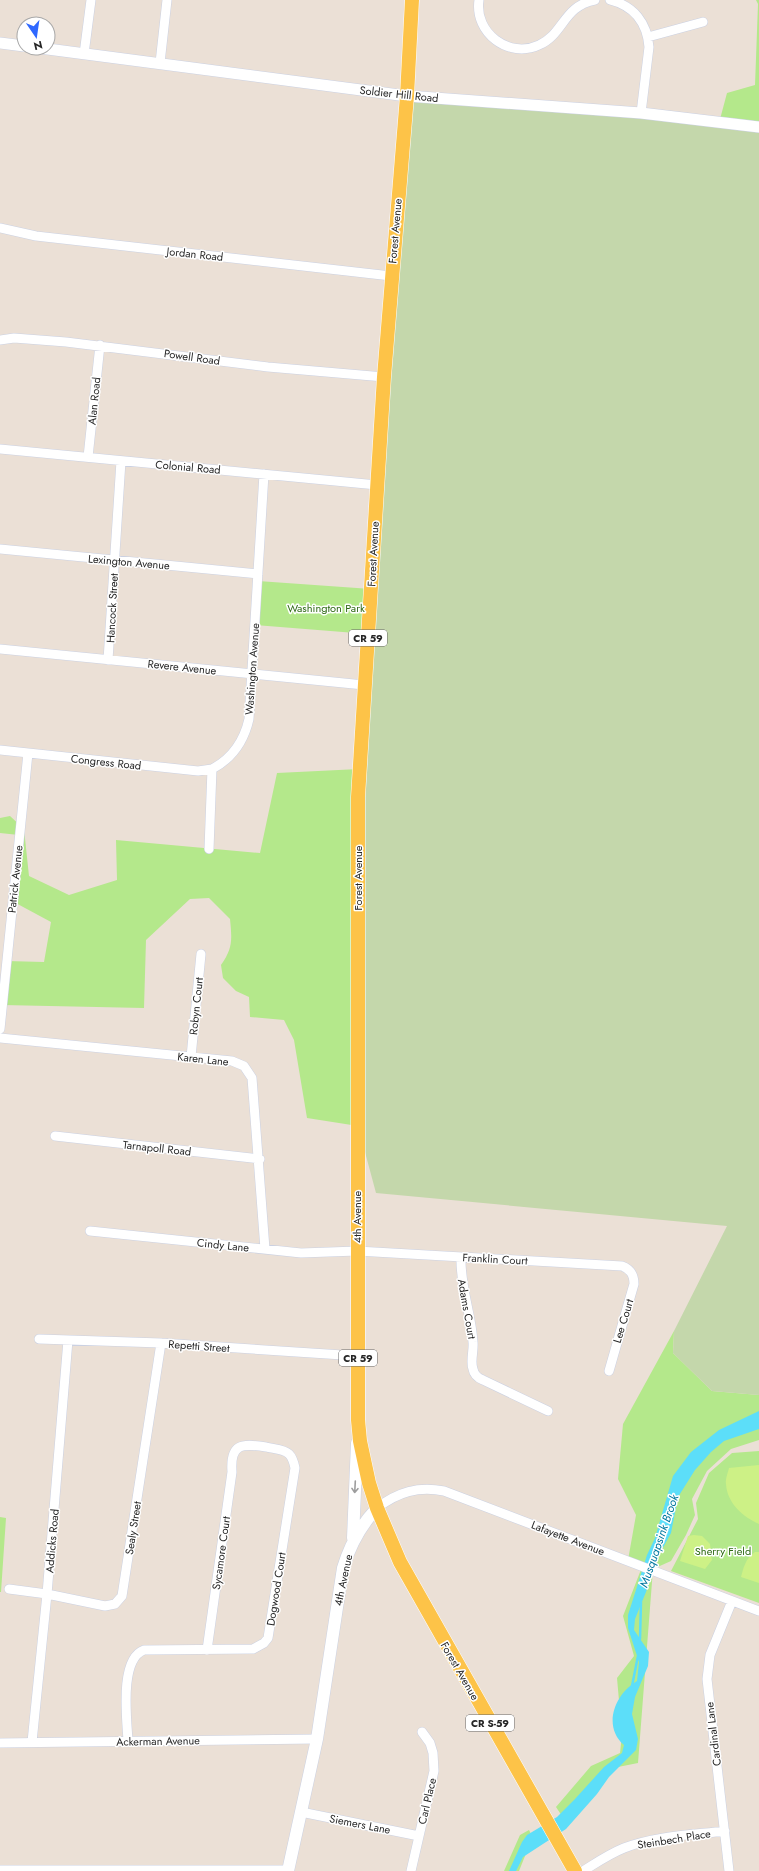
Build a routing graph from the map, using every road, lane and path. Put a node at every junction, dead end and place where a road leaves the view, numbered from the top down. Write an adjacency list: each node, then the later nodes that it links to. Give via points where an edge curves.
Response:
1 (91, 0): 12 (street)
2 (167, 0): 13 (street)
3 (412, 0): 14 (main road, Forest Avenue / CR 59)
4 (479, 0): 5 (street, via 481,23 492,38 506,47 524,49 548,40 571,11 579,5)
5 (595, 0)
6 (610, 0): 8 (street, via 634,12 645,27)
7 (703, 22): 8 (street)
8 (648, 37): 15 (street)
9 (0, 43): 10 (street)
10 (16, 45)
11 (56, 50): 12 (street, Soldier Hill Road)
12 (84, 54): 13 (street, Soldier Hill Road)
13 (160, 63): 14 (street, Soldier Hill Road)
14 (407, 96): 15 (street, Soldier Hill Road); 18 (main road, Forest Avenue / CR 59)
15 (641, 113): 16 (street, Soldier Hill Road)
16 (759, 128)
17 (0, 228): 18 (street, Jordan Road, via 36,236)
18 (391, 276): 21 (main road, Forest Avenue / CR 59)
19 (0, 340): 20 (street, Powell Road, via 14,338)
20 (100, 345): 21 (street, Powell Road, via 268,367); 23 (street, Alan Road)
21 (384, 377): 26 (main road, Forest Avenue / CR 59)
22 (0, 449): 23 (street, Colonial Road)
23 (88, 458): 24 (street, Colonial Road)
24 (121, 461): 25 (street, Colonial Road); 28 (street, Hancock Street)
25 (264, 474): 26 (street, Colonial Road); 29 (street, Washington Avenue)
26 (377, 485): 33 (main road, Forest Avenue / CR 59)
27 (0, 549): 28 (street, Lexington Avenue)
28 (114, 560): 29 (street, Lexington Avenue); 31 (street, Hancock Street)
29 (258, 574): 32 (street, Washington Avenue)
30 (0, 649): 31 (street, Revere Avenue)
31 (108, 660): 32 (street, Revere Avenue)
32 (252, 674): 33 (street, Revere Avenue); 36 (street, Washington Avenue, via 246,730 235,751)
33 (364, 685): 44 (main road, Forest Avenue / CR 59, via 358,797)
34 (0, 750): 35 (street, Congress Road)
35 (28, 753): 36 (street, Congress Road, via 198,771); 39 (street, Patrick Avenue)
36 (212, 769): 37 (street)
37 (209, 848)
38 (201, 954): 41 (street, Robyn Court)
39 (0, 1029)
40 (0, 1038): 41 (street, Karen Lane)
41 (191, 1057): 43 (street, Karen Lane, via 239,1063 249,1072 255,1101)
42 (55, 1136): 43 (street, Tarnapoll Road)
43 (260, 1159): 46 (street, Karen Lane)
44 (357, 1182): 47 (main road, 4th Avenue / CR 59)
45 (90, 1231): 46 (street, Cindy Lane)
46 (265, 1249): 47 (street, Cindy Lane, via 301,1252)
47 (357, 1251): 48 (street, Franklin Court); 53 (main road, CR 59)
48 (461, 1257): 49 (street, Franklin Court, via 622,1266); 55 (street, Adams Court, via 463,1290 473,1343 474,1374)
49 (631, 1271): 54 (street, Lee Court, via 634,1284)
50 (39, 1339): 51 (street, Repetti Street)
51 (68, 1340): 52 (street, Repetti Street); 61 (street, Addicks Road)
52 (161, 1343): 53 (street, Repetti Street); 61 (street, Sealy Street, via 122,1596 115,1604 105,1606)
53 (358, 1356): 56 (main road, CR 59)
54 (609, 1371)
55 (548, 1411)
56 (358, 1420): 58 (main road, CR 59, via 364,1462); 59 (main road, one-way to 59)
57 (232, 1457): 64 (street, Sycamore Court); 64 (street, Dogwood Court, via 237,1448 249,1444 284,1450 289,1453 295,1468 268,1638 253,1649)
58 (377, 1508): 59 (main road, 4th Avenue); 62 (street, Lafayette Avenue, via 407,1491 444,1491); 73 (main road, Forest Avenue / CR S-59, via 410,1582)
59 (353, 1541): 66 (main road, 4th Avenue, via 343,1568)
60 (9, 1589): 61 (street, Sealy Street)
61 (47, 1594): 68 (street, Addicks Road)
62 (732, 1601): 63 (street, Lafayette Avenue); 71 (street, Cardinal Lane, via 710,1655 707,1679)
63 (759, 1611)
64 (207, 1650): 67 (street, Dogwood Court, via 144,1650 135,1655 126,1692)
65 (422, 1732): 72 (street, Carl Place, via 430,1743 435,1762)
66 (317, 1739): 67 (street, Ackerman Avenue); 70 (main road, 4th Avenue)
67 (128, 1741): 68 (street, Ackerman Avenue)
68 (32, 1742): 69 (street, Ackerman Avenue)
69 (0, 1743)
70 (301, 1812): 72 (street, Siemers Lane); 76 (main road, 4th Avenue)
71 (724, 1831): 78 (street, Steinbech Place, via 637,1844 607,1856); 79 (street, Cardinal Lane)
72 (419, 1836): 77 (street, Carl Place)
73 (572, 1865)
74 (0, 1870): 75 (street)
75 (40, 1871): 76 (street)
76 (288, 1871)
77 (411, 1871)
78 (583, 1871)
79 (729, 1871)

